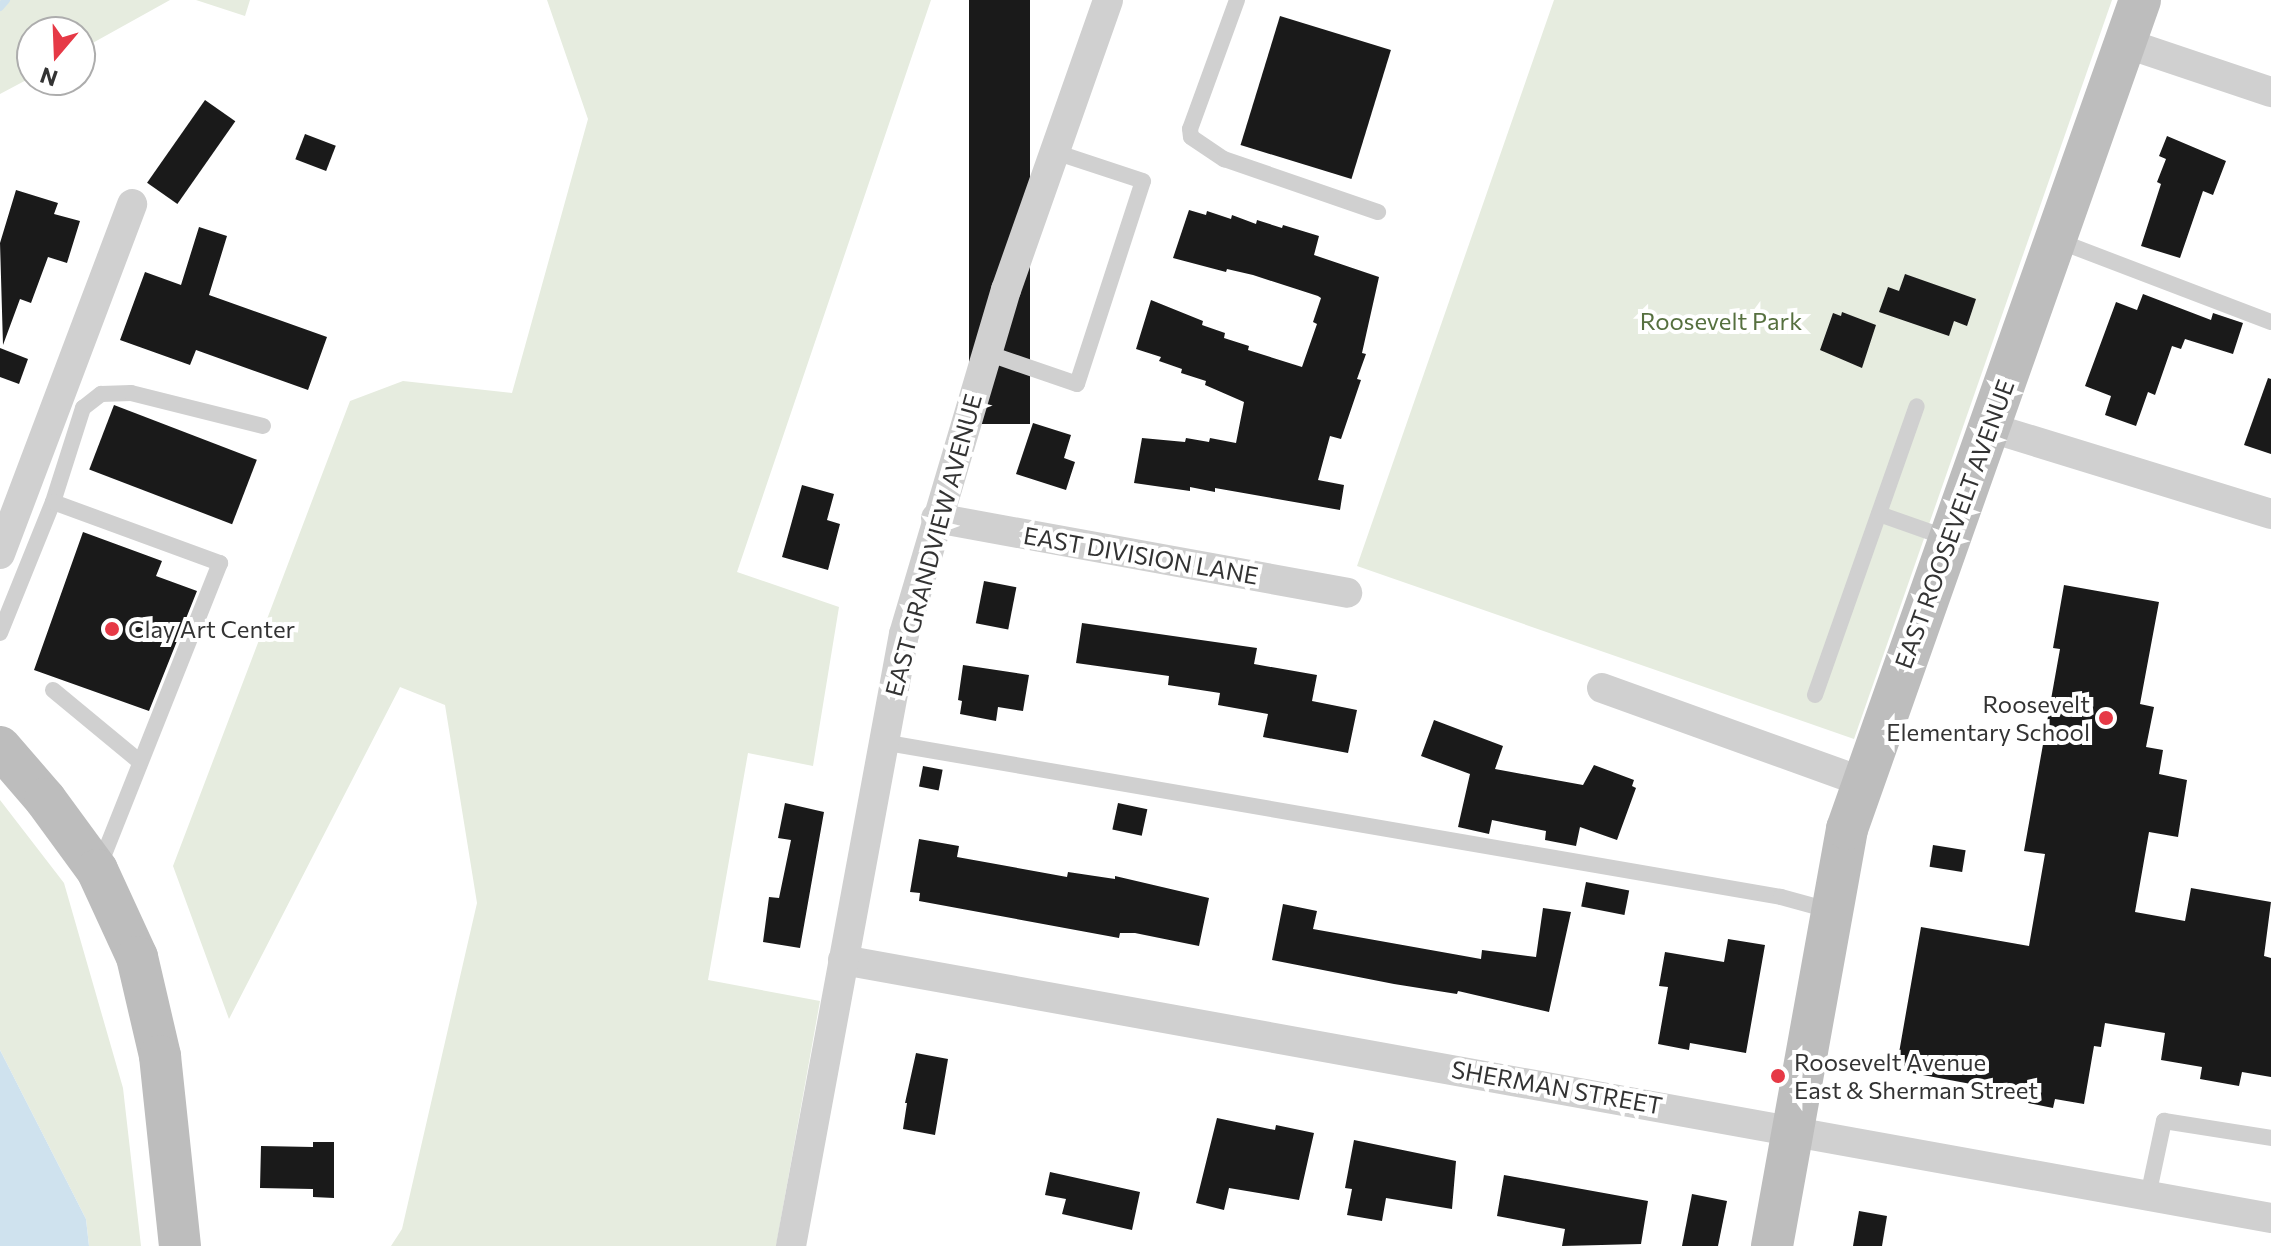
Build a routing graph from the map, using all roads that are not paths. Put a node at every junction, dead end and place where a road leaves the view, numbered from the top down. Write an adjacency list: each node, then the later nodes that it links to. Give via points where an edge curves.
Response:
1 (1108, 0): 6 (street, EAST GRANDVIEW AVENUE)
2 (1237, 0): 8 (lane, via 1191,137 1224,159)
3 (2140, 0): 4 (street, EAST ROOSEVELT AVENUE)
4 (2125, 43): 5 (street); 9 (street, EAST ROOSEVELT AVENUE)
5 (2271, 92)
6 (1055, 152): 11 (street, EAST GRANDVIEW AVENUE); 11 (lane, via 1143,181 1077,384)
7 (132, 204): 20 (street)
8 (1378, 212)
9 (2055, 239): 10 (lane); 14 (street, EAST ROOSEVELT AVENUE)
10 (2271, 322)
11 (987, 353): 18 (street, EAST GRANDVIEW AVENUE)
12 (1917, 406): 16 (lane)
13 (263, 426): 15 (lane, via 131,393 101,394 83,408)
14 (1988, 427): 17 (street); 19 (street, EAST ROOSEVELT AVENUE)
15 (53, 502): 22 (lane); 28 (lane, via 220,563)
16 (1879, 514): 19 (lane); 25 (lane)
17 (2271, 514)
18 (936, 518): 21 (street, EAST DIVISION LANE); 26 (street, EAST GRANDVIEW AVENUE)
19 (1949, 539): 29 (street, EAST ROOSEVELT AVENUE)
20 (0, 554)
21 (1347, 593)
22 (0, 633)
23 (1602, 688): 29 (street)
24 (53, 690): 28 (lane)
25 (1815, 695)
26 (882, 742): 31 (lane, via 1781,897); 32 (street, EAST GRANDVIEW AVENUE)
27 (0, 747): 30 (street)
28 (140, 762): 30 (lane)
29 (1863, 782): 31 (street, EAST ROOSEVELT AVENUE, via 1847,829)
30 (97, 870): 37 (street, via 137,957 150,1007)
31 (1832, 911): 33 (street, EAST ROOSEVELT AVENUE)
32 (843, 960): 33 (street, SHERMAN STREET); 38 (street, EAST GRANDVIEW AVENUE)
33 (1793, 1129): 35 (street, SHERMAN STREET); 39 (street, EAST ROOSEVELT AVENUE)
34 (2271, 1138): 35 (lane, via 2164,1121)
35 (2148, 1196): 36 (street, SHERMAN STREET)
36 (2271, 1218)
37 (180, 1246)
38 (791, 1246)
39 (1772, 1246)

